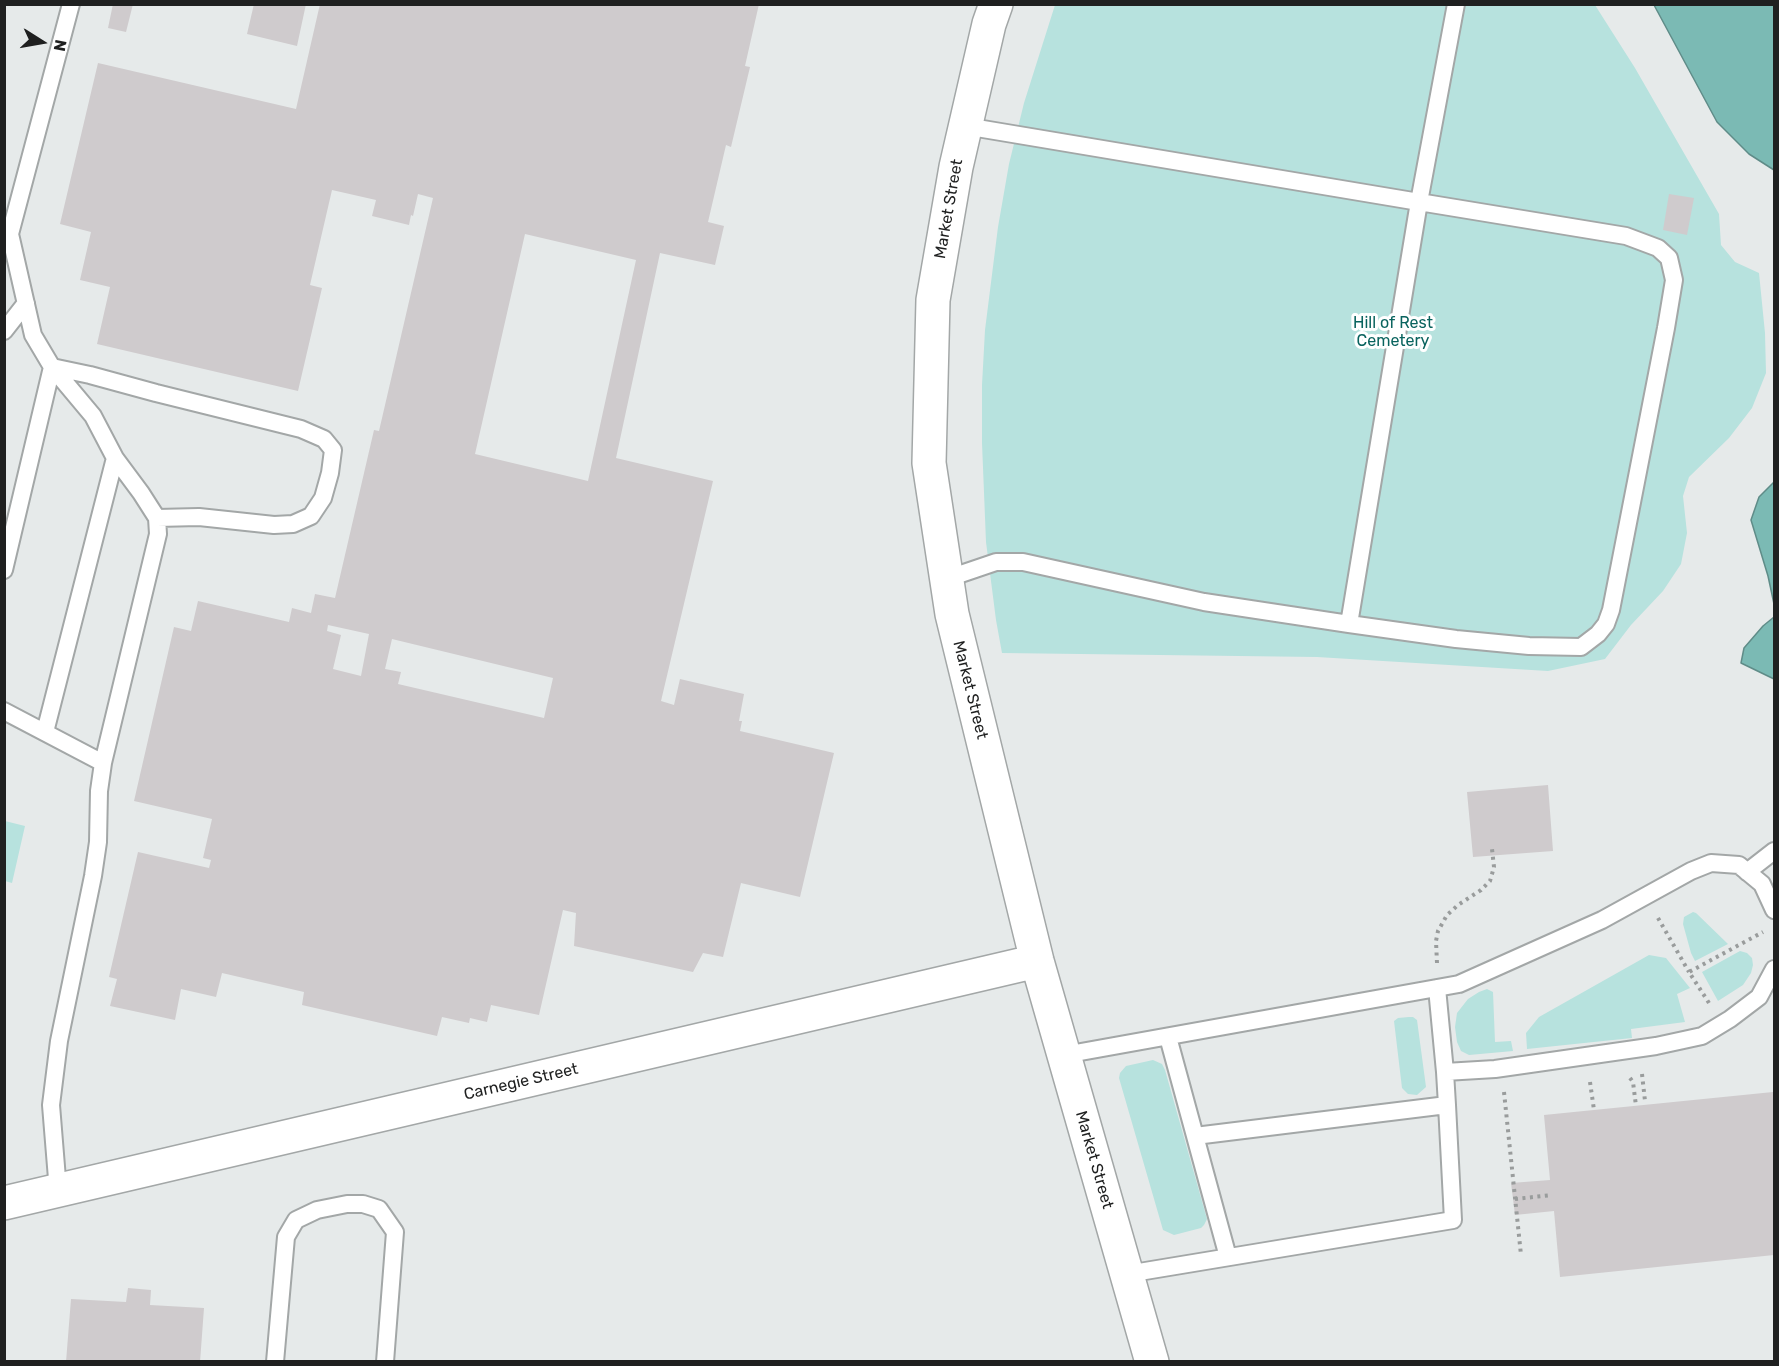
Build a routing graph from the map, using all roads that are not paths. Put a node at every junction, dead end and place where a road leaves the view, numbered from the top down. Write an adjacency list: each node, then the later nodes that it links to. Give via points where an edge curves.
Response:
1 (71, 4): 6 (lane, via 10,234)
2 (996, 4): 4 (main road, Market Street)
3 (1456, 4): 5 (lane)
4 (965, 126): 5 (lane); 12 (main road, Market Street, via 933,300 929,463)
5 (1419, 202): 13 (lane); 13 (lane, via 1640,240 1669,258 1674,280 1615,593 1606,624 1598,634 1581,647 1529,646)
6 (26, 303): 7 (lane); 8 (lane, via 33,335)
7 (4, 331)
8 (52, 367): 9 (lane, via 93,416); 10 (lane, via 301,429 324,439 333,450 323,498 311,516 293,524); 11 (lane)
9 (115, 458): 10 (lane); 15 (lane)
10 (157, 518): 16 (lane, via 158,534)
11 (4, 570)
12 (946, 579): 13 (lane, via 996,562 1023,562 1204,602); 20 (main road, Market Street)
13 (1349, 624)
14 (4, 711): 15 (lane)
15 (45, 732): 16 (lane)
16 (102, 763): 28 (lane, via 93,876 59,1041 51,1105)
17 (1774, 851): 18 (lane)
18 (1748, 872): 19 (lane, via 1762,884); 22 (lane, via 1739,865 1711,863 1602,920 1479,976)
19 (1774, 910)
20 (1036, 961): 24 (main road, Market Street); 28 (main road, Carnegie Street)
21 (1774, 969): 25 (lane, via 1759,997 1702,1036 1656,1047)
22 (1439, 987): 23 (lane); 25 (lane)
23 (1168, 1037): 24 (lane); 27 (lane)
24 (1064, 1056): 31 (main road, Market Street)
25 (1445, 1072): 26 (lane)
26 (1447, 1105): 27 (lane); 30 (lane, via 1453,1220)
27 (1195, 1136): 30 (lane)
28 (58, 1191): 29 (main road, Carnegie Street)
29 (4, 1203)
30 (1228, 1257): 31 (lane)
31 (1127, 1274): 34 (main road, Market Street)
32 (275, 1362): 33 (lane, via 286,1237 296,1220 317,1210 355,1204 379,1209 395,1232)
33 (385, 1362)
34 (1152, 1362)

